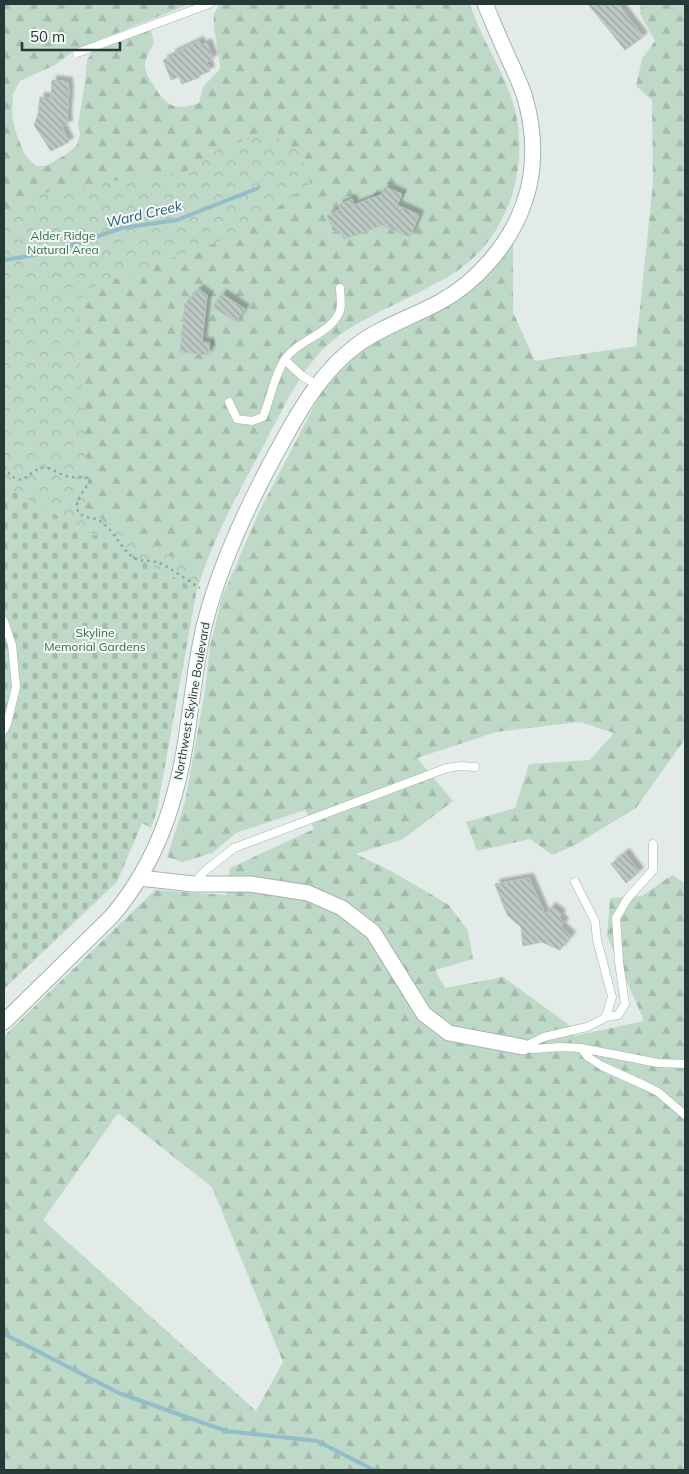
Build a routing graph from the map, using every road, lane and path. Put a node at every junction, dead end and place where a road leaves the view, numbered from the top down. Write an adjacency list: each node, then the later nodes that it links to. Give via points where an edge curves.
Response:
1 (209, 4): 3 (lane)
2 (485, 4): 6 (main road, Northwest Skyline Boulevard, via 524,95 533,146 532,170 524,202 510,234 493,257 464,285 440,302 358,344)
3 (78, 53)
4 (340, 288): 5 (lane, via 340,310 331,323 298,346)
5 (285, 360): 6 (lane); 7 (lane, via 263,416 252,421 237,420)
6 (317, 385): 9 (main road, Northwest Skyline Boulevard, via 285,436 244,515)
7 (229, 402)
8 (4, 467): 9 (path, via 18,479 44,468 67,476 89,478 77,503 80,514 101,521 133,558 158,563)
9 (213, 594): 14 (main road, Northwest Skyline Boulevard, via 200,643 174,799)
10 (4, 621): 11 (lane, via 12,645 16,687)
11 (4, 730)
12 (474, 767): 16 (lane, via 447,768 234,848)
13 (653, 844): 17 (lane, via 653,870 628,898 616,918 625,1004 618,1015)
14 (140, 878): 16 (main road); 18 (main road, Northwest Skyline Boulevard, via 112,916)
15 (575, 882): 17 (lane, via 595,921 612,997)
16 (193, 884): 19 (main road, via 250,884 308,893 342,908 373,932 424,1014 449,1033)
17 (606, 1017): 19 (lane, via 587,1027 544,1037)
18 (4, 1022)
19 (523, 1047): 20 (lane)
20 (581, 1048): 21 (lane, via 658,1063); 22 (lane, via 588,1058 658,1092)
21 (685, 1064)
22 (685, 1115)

